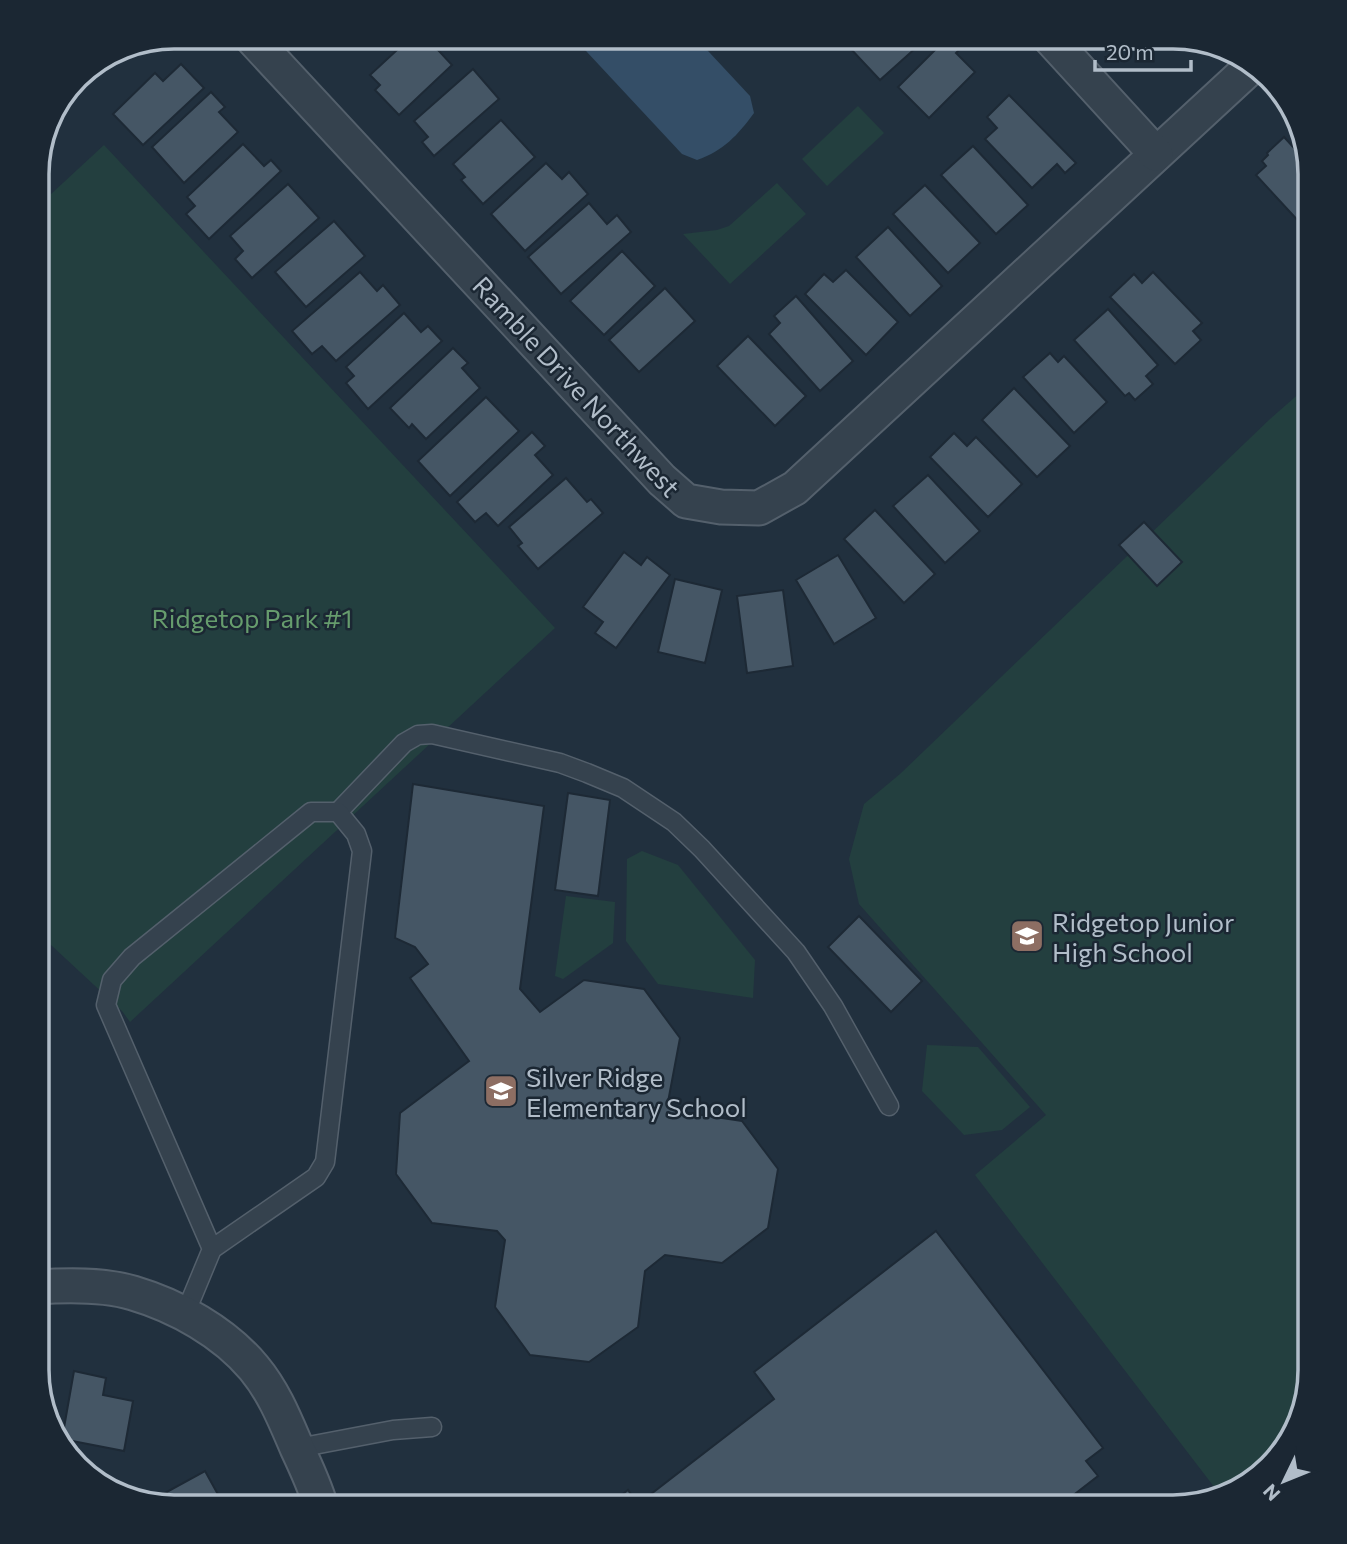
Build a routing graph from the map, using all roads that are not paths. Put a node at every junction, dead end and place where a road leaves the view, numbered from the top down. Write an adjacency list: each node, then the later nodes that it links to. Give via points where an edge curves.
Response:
1 (262, 49): 4 (street, Ramble Drive Northwest, via 662,480 686,501 721,507 759,508 795,488)
2 (1060, 49): 4 (street)
3 (1245, 72): 4 (street, Ramble Drive Northwest)
4 (1156, 154)
5 (338, 812): 6 (lane, via 404,743 432,734 560,763 623,788 674,822 796,953 833,1006); 7 (lane, via 356,834 362,851 326,1162 316,1177); 7 (lane, via 311,812 132,957 112,980 106,1005)
6 (889, 1106)
7 (212, 1249): 9 (lane)
8 (49, 1286): 9 (street, via 131,1292)
9 (185, 1314): 11 (street, via 228,1341 254,1368 280,1407)
10 (432, 1427): 11 (lane)
11 (298, 1448): 12 (street)
12 (317, 1495)

